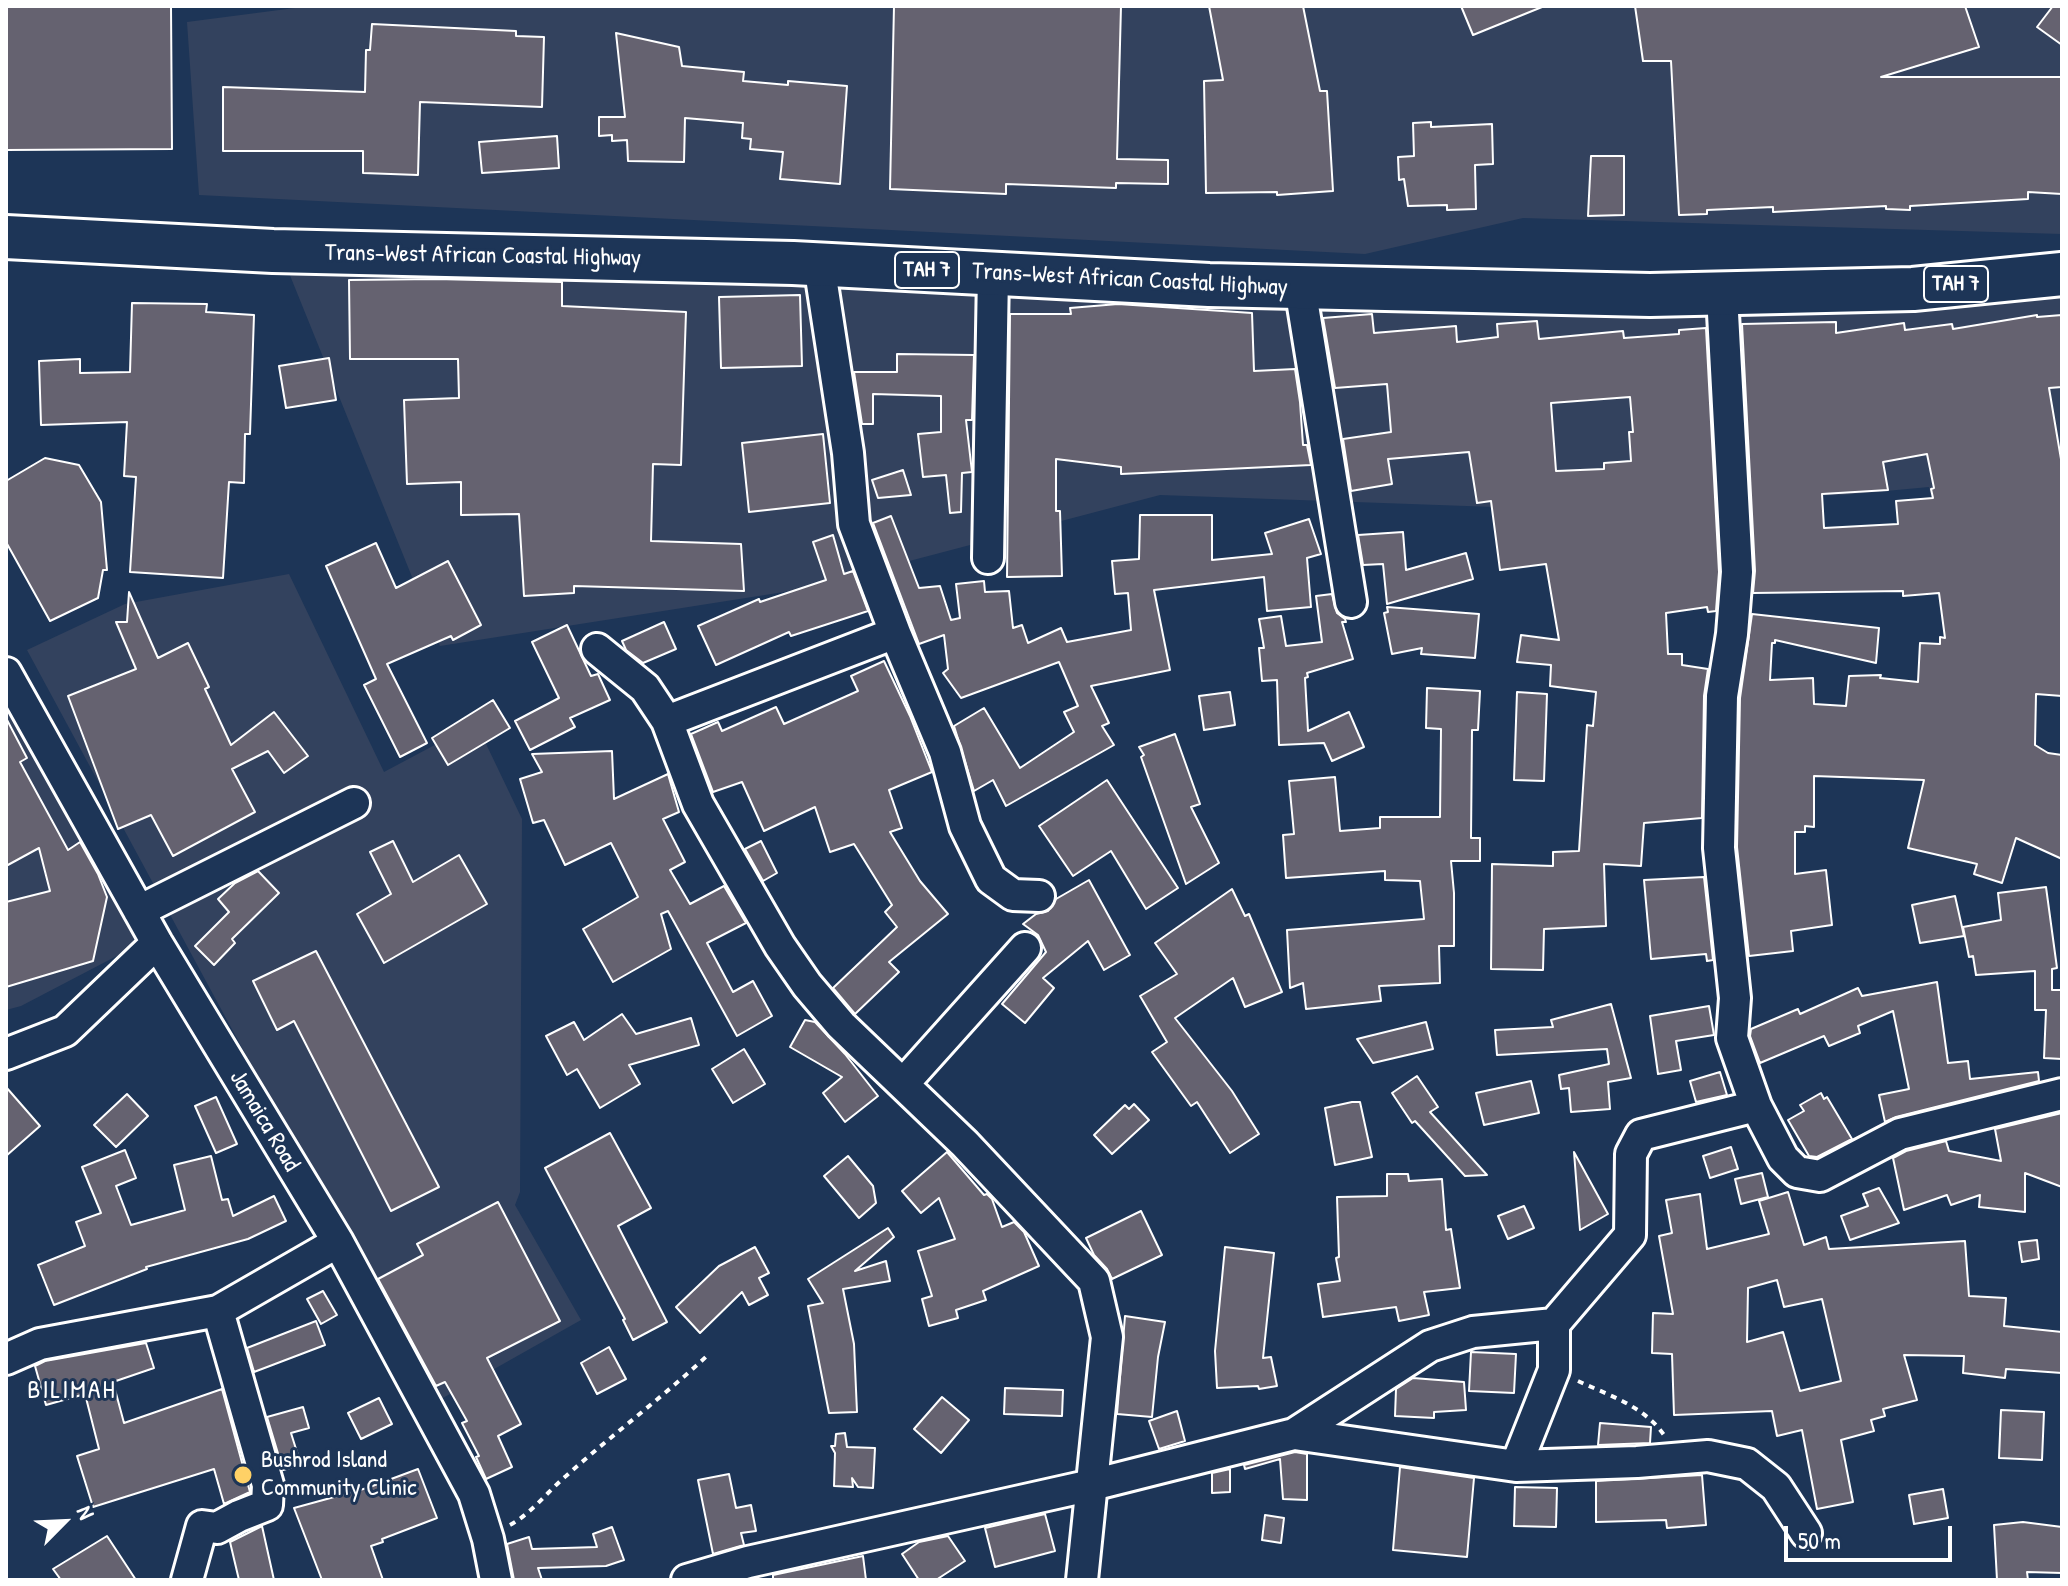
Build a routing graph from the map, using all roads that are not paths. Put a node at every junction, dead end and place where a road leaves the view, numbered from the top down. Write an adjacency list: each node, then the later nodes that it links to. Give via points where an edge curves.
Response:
1 (6, 237): 2 (highway, Trans-West African Coastal Highway / TAH 7, via 273,251)
2 (819, 264): 3 (highway, Trans-West African Coastal Highway / TAH 7); 9 (street, via 854,524)
3 (993, 274): 5 (highway, Trans-West African Coastal Highway / TAH 7); 7 (street)
4 (2062, 274): 6 (highway, Trans-West African Coastal Highway / TAH 7, via 1913,289)
5 (1300, 287): 6 (highway, Trans-West African Coastal Highway / TAH 7); 8 (street)
6 (1722, 295): 21 (street, via 1737,572 1722,696 1719,848 1735,998 1732,1038)
7 (988, 558)
8 (1351, 602)
9 (895, 633): 12 (street); 14 (street, via 945,752 965,826 991,879 1013,895)
10 (597, 649): 12 (street, via 645,688)
11 (6, 673): 15 (street, Jamaica Road)
12 (667, 721): 19 (street, via 698,804 780,946 841,1025)
13 (354, 803): 15 (street)
14 (1039, 896)
15 (139, 911): 16 (street, Jamaica Road)
16 (157, 943): 18 (street, via 65,1031); 22 (street, Jamaica Road)
17 (1025, 948): 19 (street)
18 (6, 1054)
19 (903, 1084): 28 (street, via 1094,1281 1107,1337)
20 (2062, 1094): 21 (street, via 1900,1134 1820,1176 1797,1172 1783,1158)
21 (1756, 1106): 24 (street, via 1641,1135 1631,1154 1630,1235)
22 (338, 1242): 23 (street); 31 (street, Jamaica Road, via 474,1494)
23 (218, 1311): 25 (street, via 40,1344); 30 (street, via 268,1485 267,1505 217,1528 202,1526)
24 (1554, 1324): 26 (street, via 1473,1332 1430,1346); 27 (street, via 1554,1370)
25 (6, 1359)
26 (1294, 1434): 27 (street); 28 (street)
27 (1516, 1466): 29 (street, via 1708,1456 1747,1464 1776,1487)
28 (1092, 1485): 32 (street); 33 (street)
29 (1806, 1533)
30 (187, 1580)
31 (496, 1580)
32 (687, 1580)
33 (1082, 1580)

